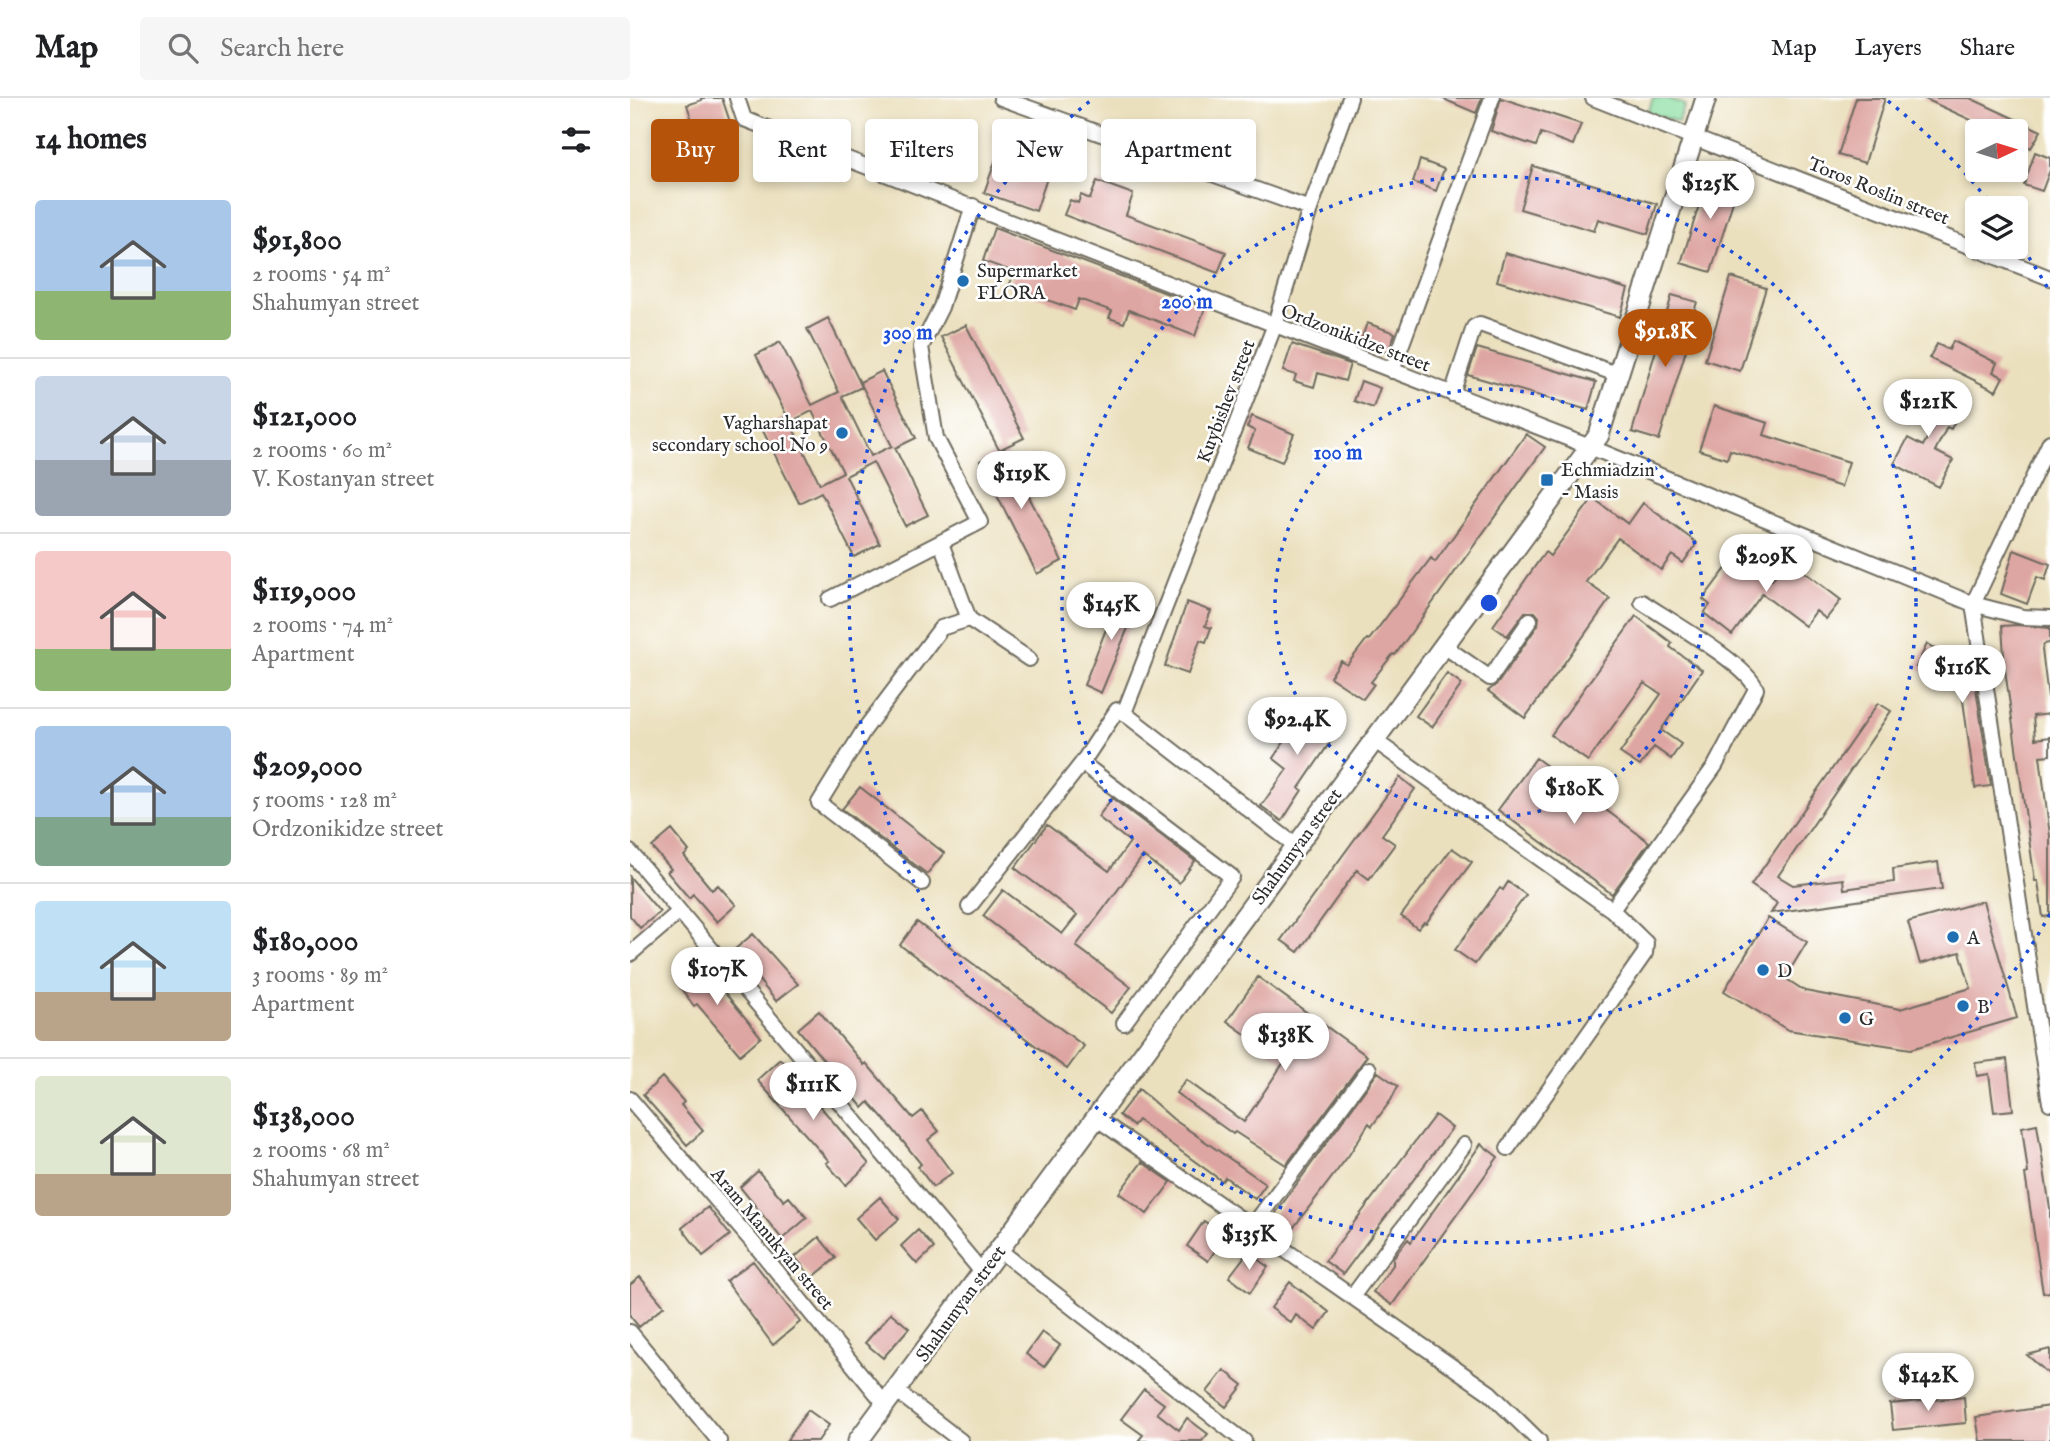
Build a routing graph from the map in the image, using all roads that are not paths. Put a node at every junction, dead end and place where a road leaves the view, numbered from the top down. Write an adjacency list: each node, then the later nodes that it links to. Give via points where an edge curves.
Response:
1 (737, 98): 8 (street, Ordzonikidze street, via 744,119)
2 (1001, 98): 9 (street)
3 (1350, 98): 9 (street, Kuybishev street)
4 (1492, 98): 12 (street)
5 (1593, 98): 7 (street, Toros Roslin street)
6 (1706, 98): 7 (main road, Shahumyan street)
7 (1693, 137): 10 (street, Toros Roslin street); 13 (main road, Shahumyan street)
8 (974, 206): 11 (street, Ordzonikidze street); 17 (street, via 941,307 921,347 936,438 980,522)
9 (1310, 209): 11 (street, Kuybishev street)
10 (2050, 278)
11 (1274, 327): 12 (street, Ordzonikidze street); 26 (street, Kuybishev street)
12 (1392, 371): 14 (street, Ordzonikidze street)
13 (1619, 375): 14 (street, via 1480,324 1474,327); 16 (main road, Shahumyan street, via 1599,435)
14 (1452, 394): 16 (street, Ordzonikidze street)
15 (2050, 442): 20 (street)
16 (1590, 447): 20 (street, Ordzonikidze street); 24 (main road, Shahumyan street)
17 (941, 542): 18 (street); 22 (street)
18 (830, 599)
19 (1642, 602): 33 (street, via 1737,666 1753,679 1756,689 1714,765)
20 (1973, 604): 21 (street, Ordzonikidze street, via 2023,617); 37 (street)
21 (2050, 618)
22 (969, 619): 25 (street); 31 (street, via 941,628 864,730 819,803)
23 (1530, 620): 24 (street, via 1490,678)
24 (1444, 646): 27 (main road, Shahumyan street)
25 (1029, 659)
26 (1120, 712): 28 (street, Kuybishev street); 29 (street)
27 (1374, 740): 29 (main road, Shahumyan street); 33 (street)
28 (1082, 763): 32 (street, Kuybishev street); 36 (street, via 1233,877)
29 (1296, 846): 41 (main road, Shahumyan street)
30 (630, 852): 34 (street)
31 (922, 883)
32 (970, 907)
33 (1612, 910): 43 (street, via 1643,938 1645,953)
34 (679, 912): 35 (street); 46 (street)
35 (630, 954)
36 (1124, 1023)
37 (2044, 1023): 40 (street)
38 (1369, 1069): 44 (street)
39 (630, 1099): 49 (street, Aram Manukyan street)
40 (2050, 1103)
41 (1096, 1118): 44 (street); 45 (main road, Shahumyan street)
42 (1464, 1145): 47 (street)
43 (1508, 1148)
44 (1252, 1227): 47 (street)
45 (999, 1250): 46 (main road, Shahumyan street); 54 (street)
46 (982, 1272): 49 (main road, Shahumyan street)
47 (1352, 1297): 50 (street, via 1490,1394)
48 (630, 1332): 51 (street)
49 (890, 1397): 52 (main road, Shahumyan street); 53 (street, Aram Manukyan street)
50 (1530, 1437)
51 (719, 1441)
52 (858, 1441)
53 (961, 1441)
54 (1244, 1441)

